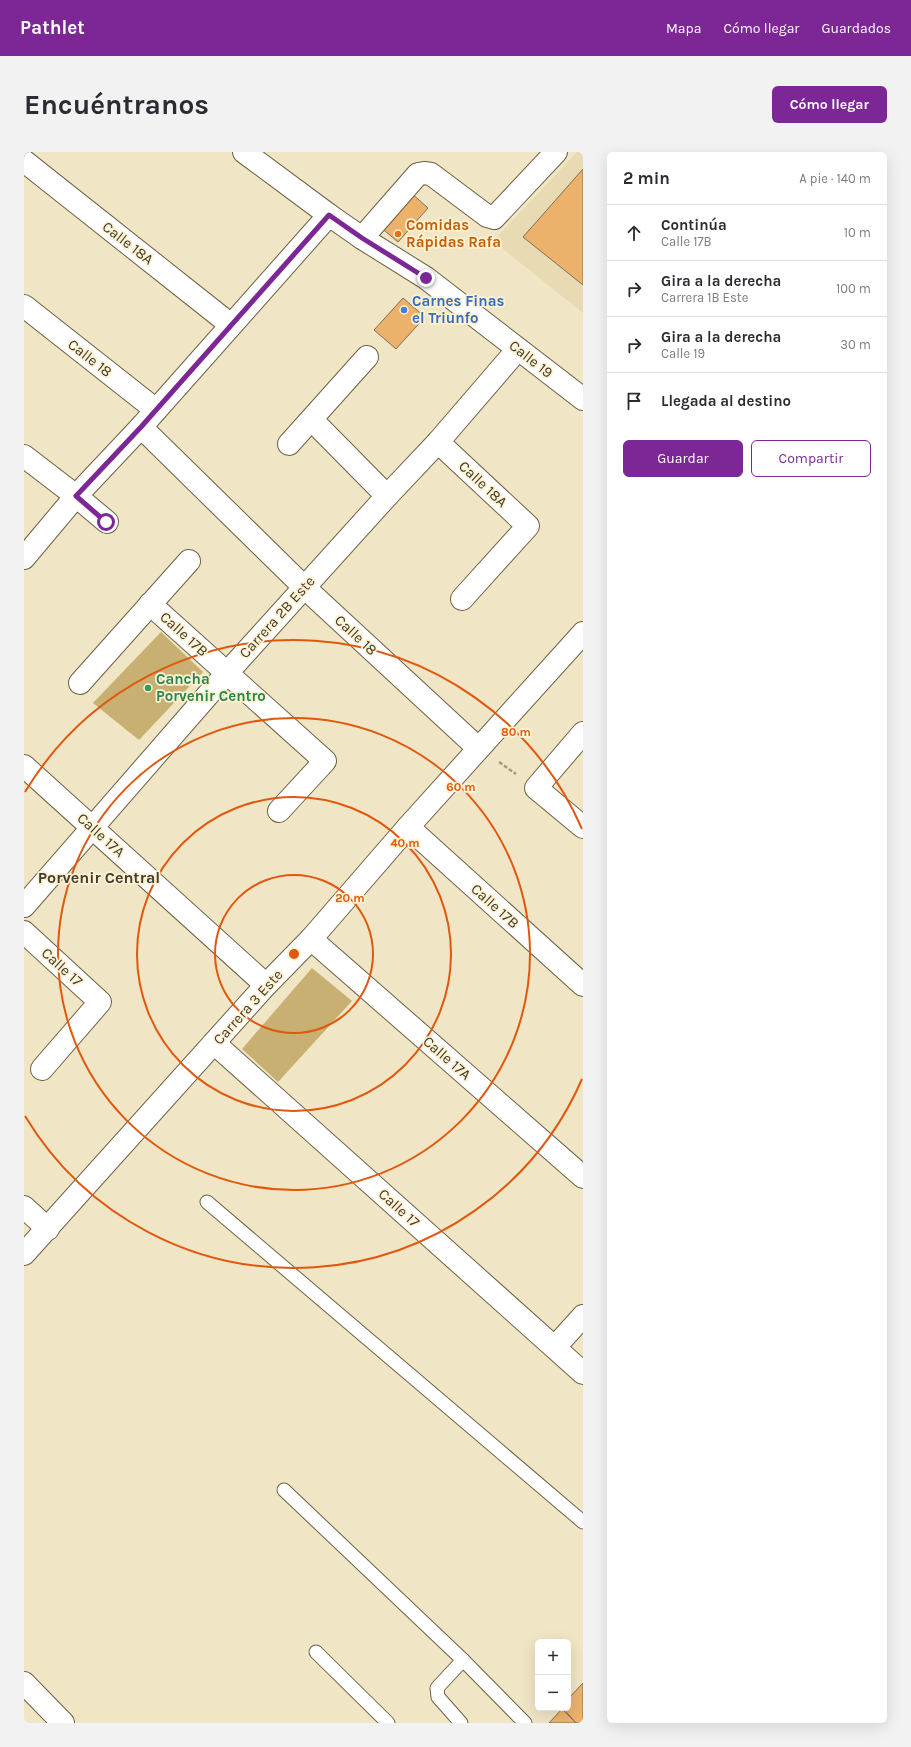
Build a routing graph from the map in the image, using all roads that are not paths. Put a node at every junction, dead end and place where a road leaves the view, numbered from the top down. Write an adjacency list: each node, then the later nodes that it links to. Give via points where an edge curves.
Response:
1 (556, 152): 5 (street, via 494,218 487,216 431,174 418,174)
2 (255, 155): 4 (street, Calle 19)
3 (24, 161): 7 (street, Calle 18A)
4 (329, 215): 5 (street, Calle 19); 7 (street)
5 (362, 238): 8 (street, Calle 19, via 426,278)
6 (24, 306): 11 (street, Calle 18)
7 (231, 325): 11 (street)
8 (518, 348): 10 (street, Calle 19); 14 (street, Carrera 2B Este)
9 (367, 357): 12 (street)
10 (583, 399)
11 (156, 410): 13 (street)
12 (312, 420): 15 (street); 18 (street)
13 (141, 427): 17 (street); 22 (street, Calle 18)
14 (438, 442): 18 (street, Carrera 2B Este); 23 (street, Calle 18A, via 528,526)
15 (289, 444)
16 (24, 456): 17 (street)
17 (76, 496): 19 (street); 20 (street)
18 (387, 496): 22 (street, Carrera 2B Este)
19 (106, 522)
20 (24, 558)
21 (189, 561): 24 (street)
22 (304, 587): 26 (street, Carrera 2B Este); 29 (street, Calle 18)
23 (462, 599)
24 (150, 604): 26 (street, Calle 17B); 27 (street)
25 (583, 633): 29 (street, Carrera 3 Este)
26 (227, 673): 31 (street, Calle 17B, via 325,761); 34 (street, Carrera 2B Este)
27 (80, 683)
28 (583, 733): 33 (street, via 536,788)
29 (478, 748): 32 (street, Carrera 3 Este)
30 (24, 766): 34 (street, Calle 17A)
31 (279, 811)
32 (408, 827): 37 (street, Carrera 3 Este); 38 (street, Calle 17B)
33 (583, 827)
34 (93, 828): 35 (street, Carrera 2B Este); 39 (street, Calle 17A)
35 (24, 906)
36 (24, 932): 41 (street, Calle 17, via 100,1002)
37 (311, 938): 39 (street, Carrera 3 Este); 42 (street, Calle 17A)
38 (583, 984)
39 (266, 985): 40 (street, Carrera 3 Este)
40 (214, 1044): 45 (street, Carrera 3 Este); 48 (street, Calle 17)
41 (42, 1069)
42 (583, 1177)
43 (207, 1202): 51 (lane)
44 (24, 1207): 45 (street)
45 (48, 1229): 46 (street, Carrera 3 Este)
46 (24, 1254)
47 (583, 1316): 48 (street)
48 (555, 1347): 49 (street, Calle 17)
49 (583, 1372)
50 (284, 1490): 53 (lane)
51 (583, 1522)
52 (316, 1652): 56 (lane)
53 (464, 1660): 57 (lane, via 437,1688 438,1697); 58 (lane)
54 (24, 1683): 55 (street)
55 (63, 1723)
56 (388, 1723)
57 (461, 1723)
58 (525, 1723)

